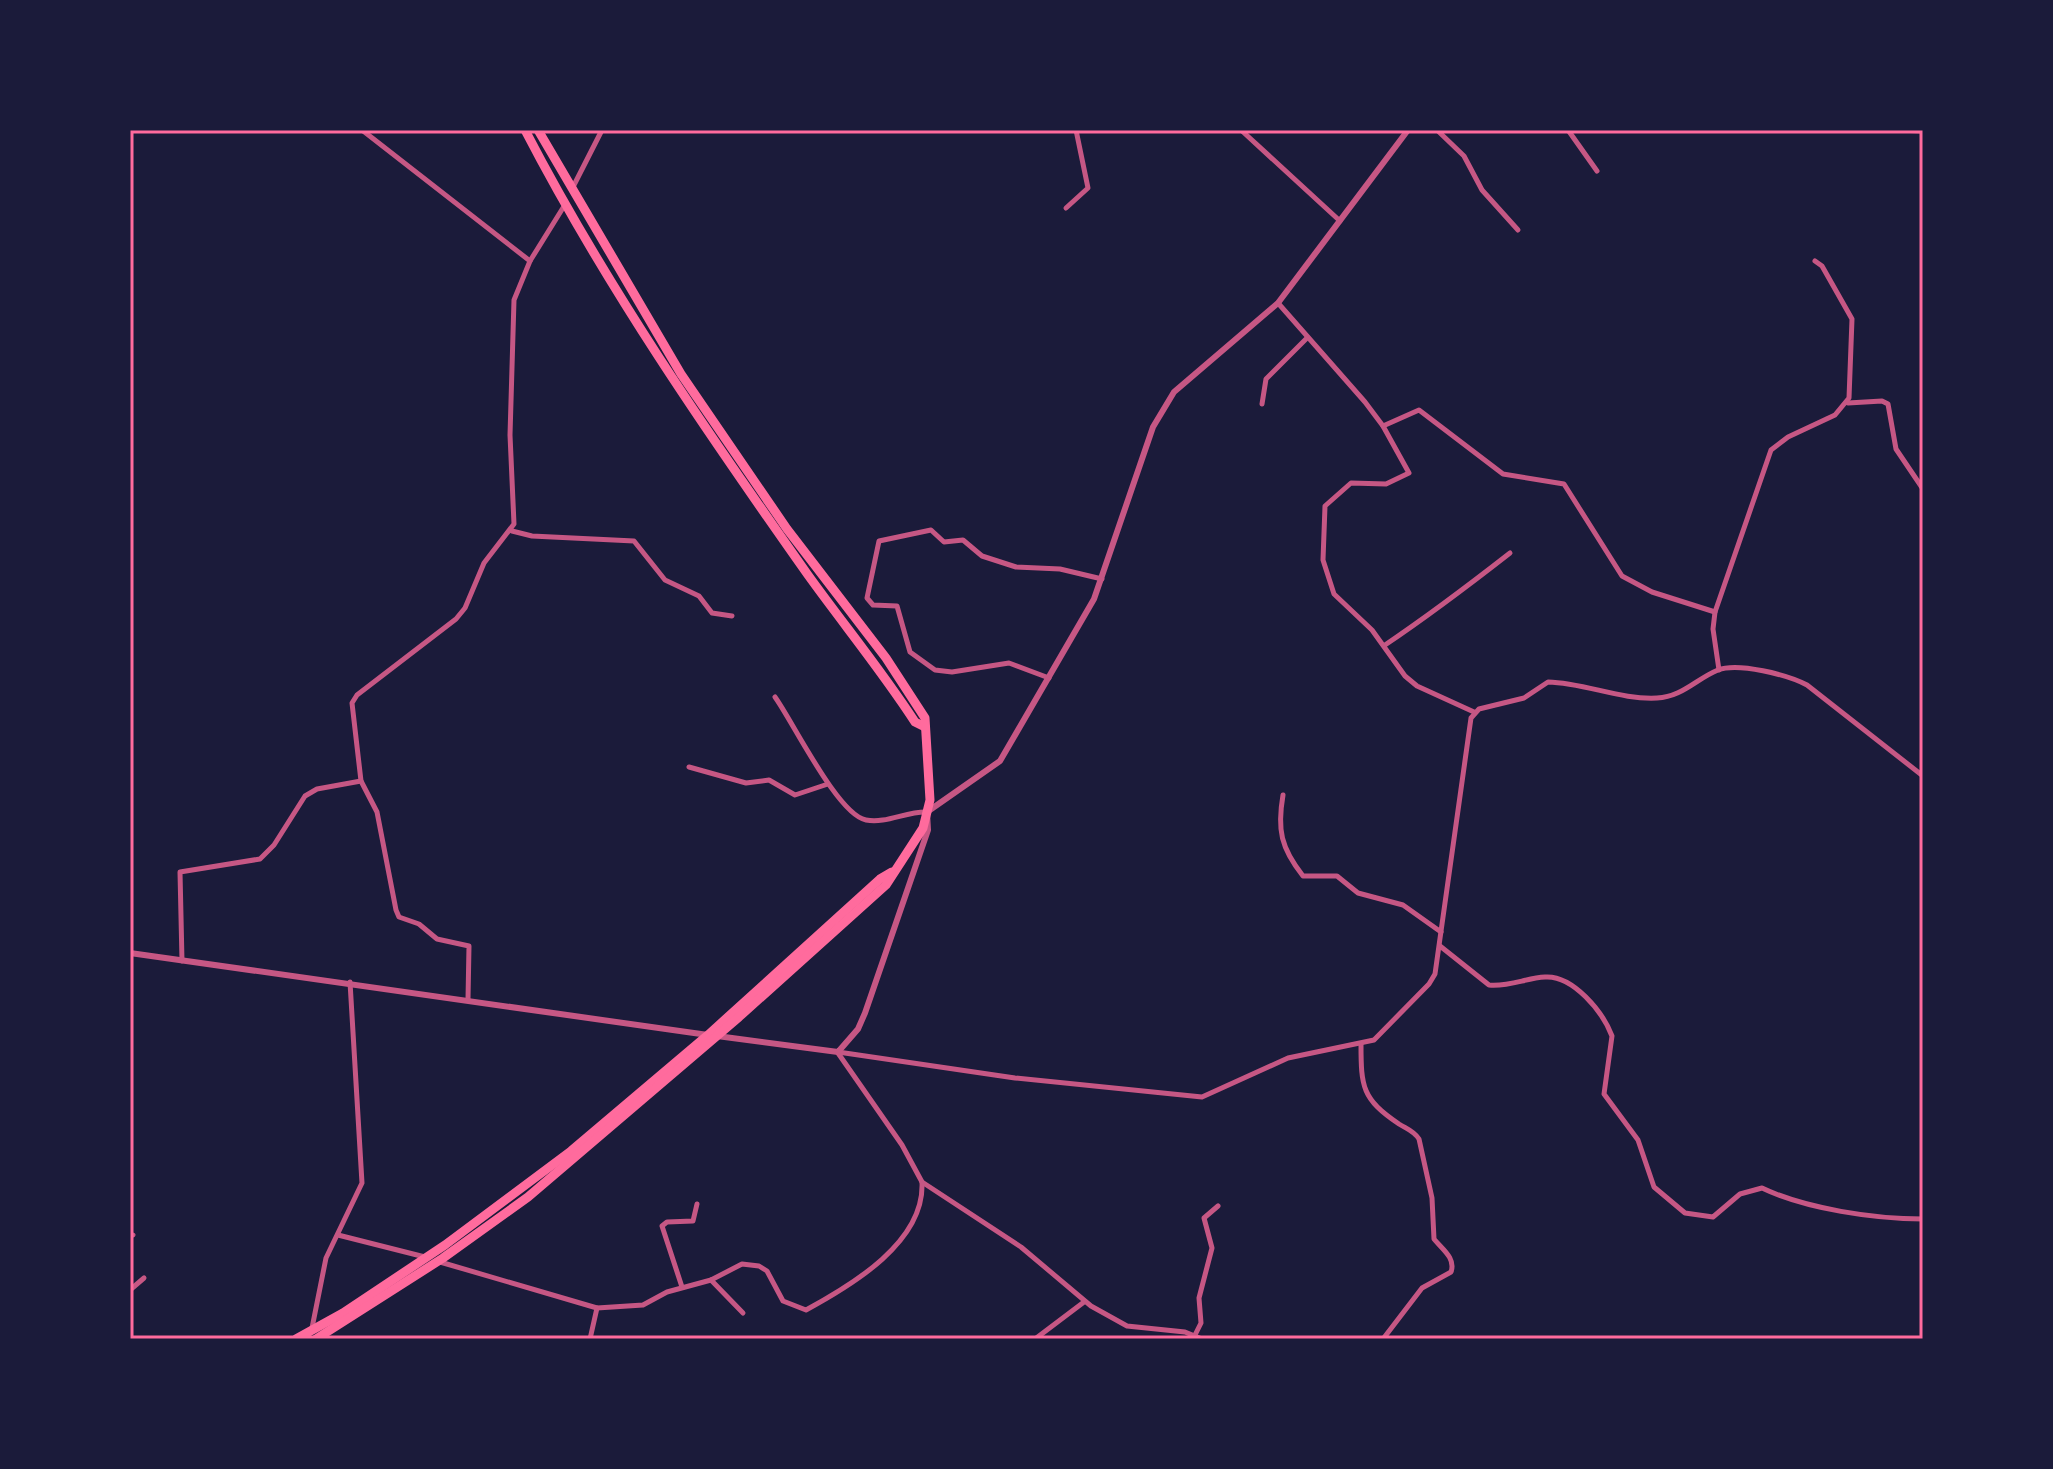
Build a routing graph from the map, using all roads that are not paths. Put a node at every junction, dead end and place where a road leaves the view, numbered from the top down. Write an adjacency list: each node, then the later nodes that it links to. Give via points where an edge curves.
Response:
1 (362, 130): 18 (street)
2 (525, 130): 14 (highway)
3 (538, 130): 13 (highway)
4 (602, 130): 13 (street)
5 (1076, 130): 15 (street, via 1088,188)
6 (1241, 130): 16 (street)
7 (1408, 130): 16 (street)
8 (1437, 130): 17 (street, via 1464,156 1482,190)
9 (1568, 130): 12 (street)
10 (1897, 130): 11 (street)
11 (1923, 131)
12 (1597, 171)
13 (571, 191): 36 (highway, via 681,374 787,529 896,672 925,718)
14 (566, 203): 18 (street); 36 (highway, via 755,500 915,722)
15 (1066, 208)
16 (1340, 221): 20 (street)
17 (1518, 230)
18 (530, 261): 26 (street, via 514,300)
19 (1815, 261): 22 (street, via 1852,319)
20 (1278, 303): 21 (street); 28 (street, via 1166,403 1153,427)
21 (1307, 338): 23 (street, via 1266,379); 24 (street)
22 (1847, 403): 25 (street, via 1888,404 1896,449); 29 (street, via 1771,450)
23 (1262, 404)
24 (1383, 426): 29 (street, via 1419,410 1503,474 1564,484 1622,576 1652,592); 31 (street, via 1409,473 1386,484 1351,483 1331,499 1323,514 1323,549 1334,594)
25 (1923, 489)
26 (512, 531): 30 (street, via 634,541 665,580 699,596 712,613); 39 (street, via 484,563 456,619 353,698)
27 (1510, 553): 31 (street)
28 (1103, 579): 33 (street); 33 (street, via 1060,569 1016,567 982,556 963,540 944,542 931,530 879,541 867,598 873,605 897,606 915,656 942,673 1009,663)
29 (1715, 612): 32 (street)
30 (732, 616)
31 (1385, 645): 35 (street, via 1417,686)
32 (1719, 670): 35 (street, via 1666,698 1548,682 1524,698); 38 (street, via 1768,672 1807,685)
33 (1049, 678): 42 (street, via 1000,761)
34 (775, 697): 40 (street)
35 (1474, 712): 43 (street)
36 (925, 727): 42 (highway)
37 (689, 767): 40 (street, via 746,783 769,780 795,795)
38 (1923, 776)
39 (361, 781): 46 (street, via 305,796 260,859 180,872); 48 (street, via 377,812 399,917 419,924 432,937 469,946)
40 (828, 784): 42 (street, via 861,819)
41 (1283, 795): 43 (street, via 1281,840 1303,876 1337,876 1358,893 1403,905)
42 (927, 812): 49 (highway, via 907,855 892,872); 51 (street, via 928,830 865,1013)
43 (1441, 932): 44 (street)
44 (1440, 946): 50 (street, via 1429,984 1387,1030); 56 (street, via 1489,985 1545,977 1580,991 1612,1036 1604,1094 1638,1140 1654,1187 1685,1213 1713,1217 1740,1194 1762,1188 1783,1198 1868,1217)
45 (130, 953): 46 (street)
46 (182, 961): 47 (street)
47 (350, 982): 48 (street); 57 (street, via 363,1172 361,1191)
48 (468, 999): 49 (street)
49 (712, 1036): 51 (street); 52 (highway)
50 (1361, 1044): 51 (street, via 1288,1058 1193,1098); 72 (street, via 1365,1094 1419,1139 1432,1198 1434,1239 1453,1266 1422,1288)
51 (838, 1052): 53 (street)
52 (623, 1112): 58 (highway); 59 (highway, via 528,1197)
53 (922, 1182): 61 (street, via 919,1212 880,1262 806,1310 783,1301 759,1266 742,1264); 64 (street, via 1021,1247)
54 (697, 1204): 62 (street, via 693,1221 662,1226)
55 (1218, 1206): 68 (street, via 1204,1218 1212,1248 1199,1298)
56 (1923, 1219)
57 (338, 1235): 58 (street); 67 (street, via 324,1267)
58 (426, 1258): 67 (highway)
59 (437, 1262): 65 (street); 67 (highway)
60 (144, 1278): 63 (street)
61 (711, 1280): 62 (street); 66 (street)
62 (682, 1287): 65 (street, via 643,1305)
63 (130, 1290)
64 (1084, 1302): 68 (street, via 1127,1326); 71 (street)
65 (597, 1308): 70 (street)
66 (743, 1313)
67 (312, 1336): 69 (highway)
68 (1198, 1337)
69 (296, 1339)
70 (590, 1339)
71 (1035, 1339)
72 (1383, 1339)

